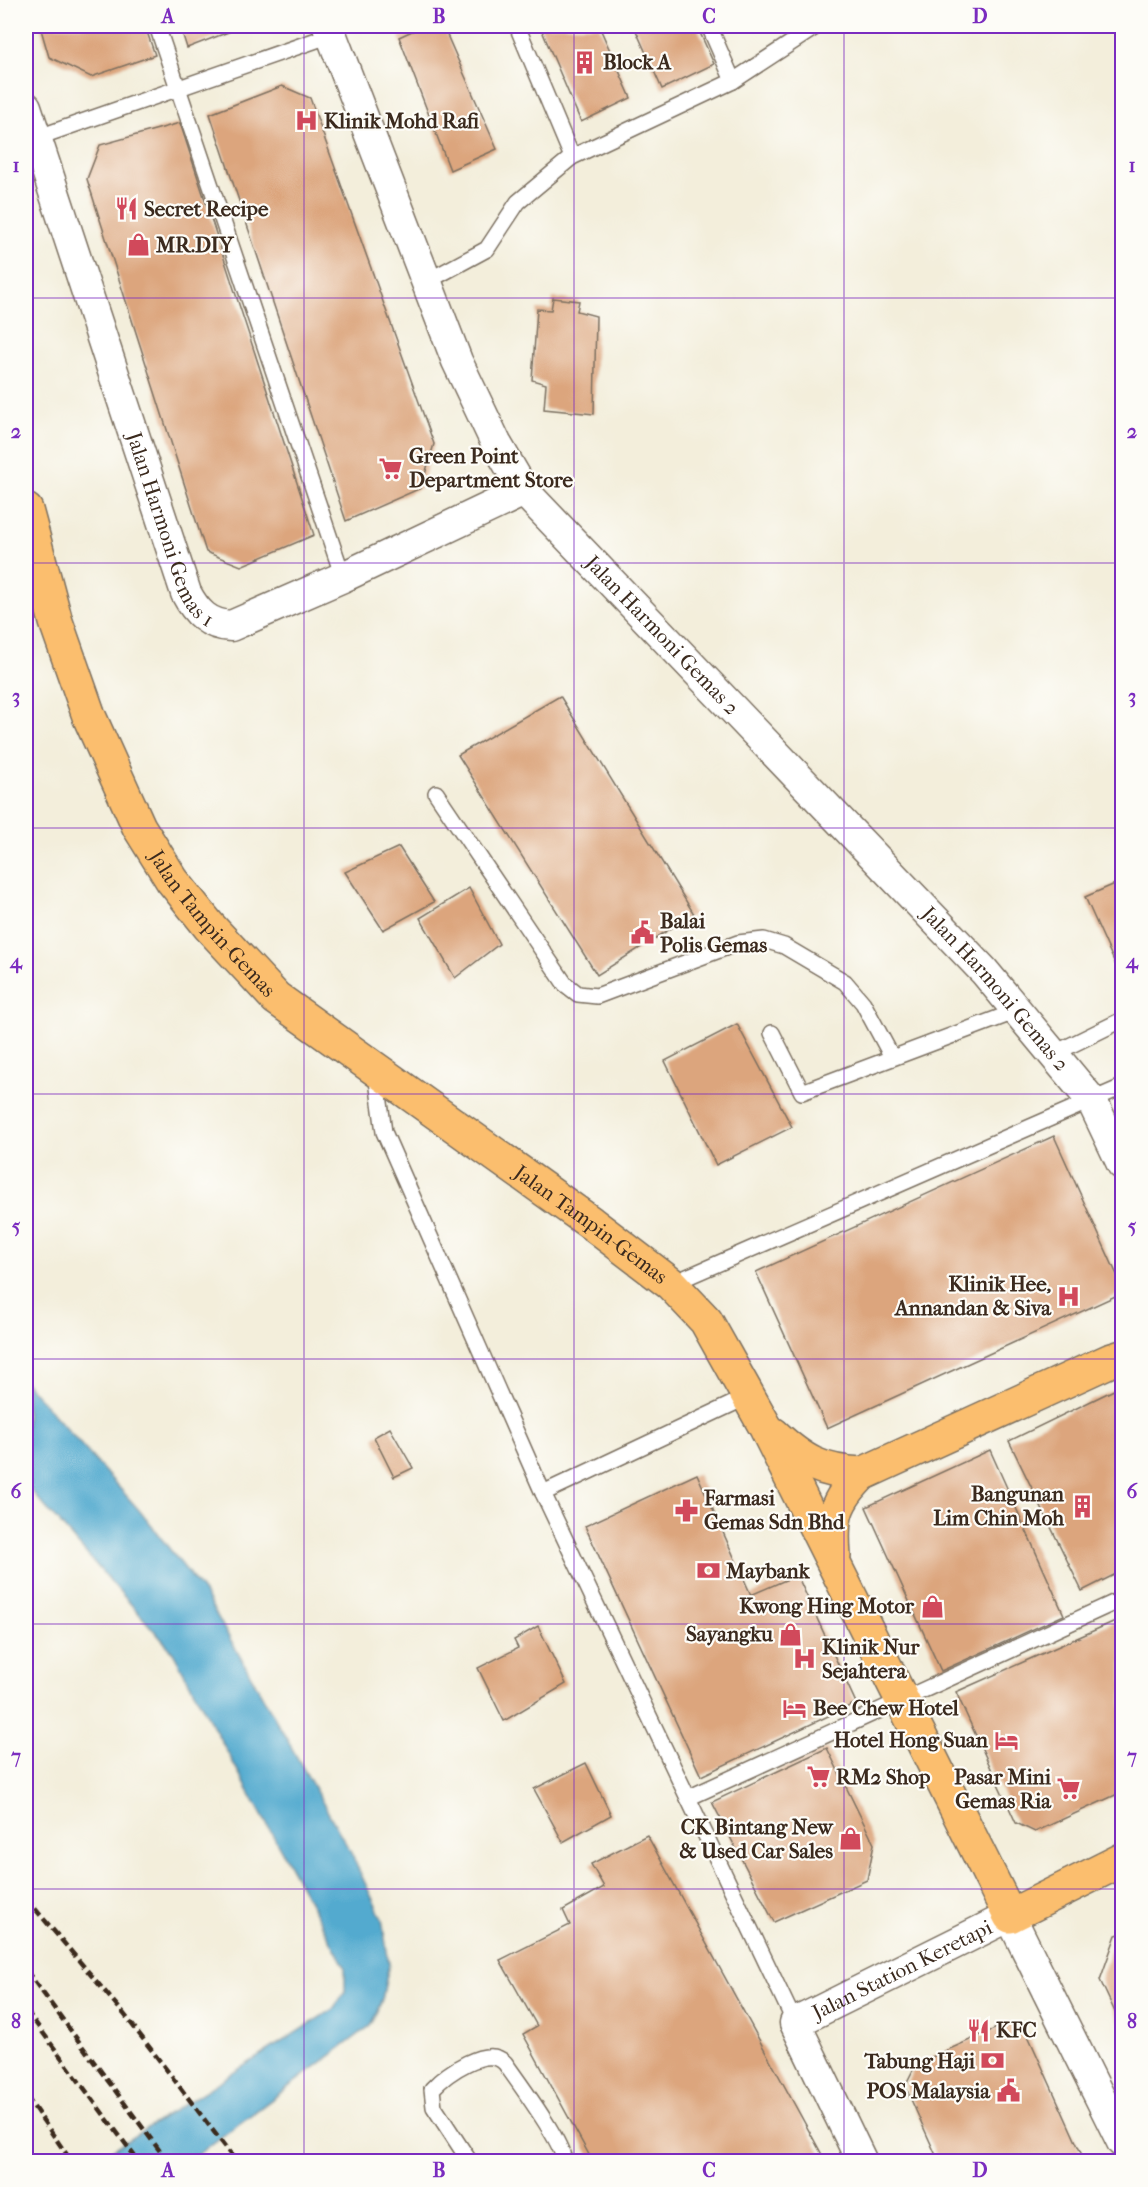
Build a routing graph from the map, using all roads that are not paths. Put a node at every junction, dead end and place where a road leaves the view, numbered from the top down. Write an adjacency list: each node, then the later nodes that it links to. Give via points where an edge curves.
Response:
1 (157, 26): 7 (lane)
2 (518, 26): 10 (lane)
3 (709, 26): 6 (lane)
4 (817, 26): 6 (lane)
5 (330, 30): 7 (lane); 11 (street, Jalan Harmoni Gemas 2)
6 (733, 81): 10 (lane)
7 (178, 88): 9 (lane); 14 (lane)
8 (26, 107): 9 (street, Jalan Harmoni Gemas 1)
9 (36, 138): 14 (street, Jalan Harmoni Gemas 1, via 194,608 218,625 231,626)
10 (572, 157): 11 (lane, via 518,202 487,249)
11 (424, 283): 12 (street, Jalan Harmoni Gemas 2, via 476,404)
12 (524, 491): 14 (street, Jalan Harmoni Gemas 1); 16 (street, Jalan Harmoni Gemas 2, via 984,971)
13 (26, 510): 21 (highway, Jalan Tampin-Gemas, via 57,622 89,716 139,827 166,871 209,926 276,998)
14 (343, 577)
15 (436, 793): 20 (lane, via 566,984 578,994 597,996 738,943 764,940 784,946 845,982 862,1003)
16 (1017, 1011): 19 (street, Jalan Harmoni Gemas 2); 20 (lane)
17 (1122, 1020): 19 (lane)
18 (772, 1033): 20 (lane, via 802,1092)
19 (1053, 1054): 23 (street, Jalan Harmoni Gemas 2)
20 (892, 1057)
21 (375, 1070): 25 (highway, Jalan Tampin-Gemas); 30 (lane, via 384,1132)
22 (1122, 1087): 23 (lane)
23 (1092, 1101): 24 (street, Jalan Harmoni Gemas 2); 25 (lane)
24 (1122, 1164)
25 (671, 1284): 27 (highway, Jalan Tampin-Gemas, via 706,1322)
26 (1118, 1355): 29 (highway)
27 (749, 1396): 28 (highway, Jalan Tampin-Gemas); 30 (lane)
28 (766, 1428): 29 (highway, via 794,1454 822,1468); 31 (highway, Jalan Tampin-Gemas)
29 (862, 1474): 31 (highway, via 844,1492 834,1512)
30 (543, 1493): 34 (lane)
31 (835, 1566): 33 (highway, Jalan Tampin-Gemas)
32 (1122, 1599): 33 (lane)
33 (901, 1698): 34 (lane); 36 (highway, Jalan Tampin-Gemas)
34 (688, 1798): 37 (lane)
35 (1122, 1860): 36 (highway)
36 (1010, 1916): 37 (street, Jalan Station Keretapi); 38 (street)
37 (795, 2023): 41 (street)
38 (1122, 2142)
39 (470, 2162): 40 (lane, via 434,2107 432,2089 481,2056 491,2055 505,2063 546,2124)
40 (564, 2162)
41 (862, 2162)

